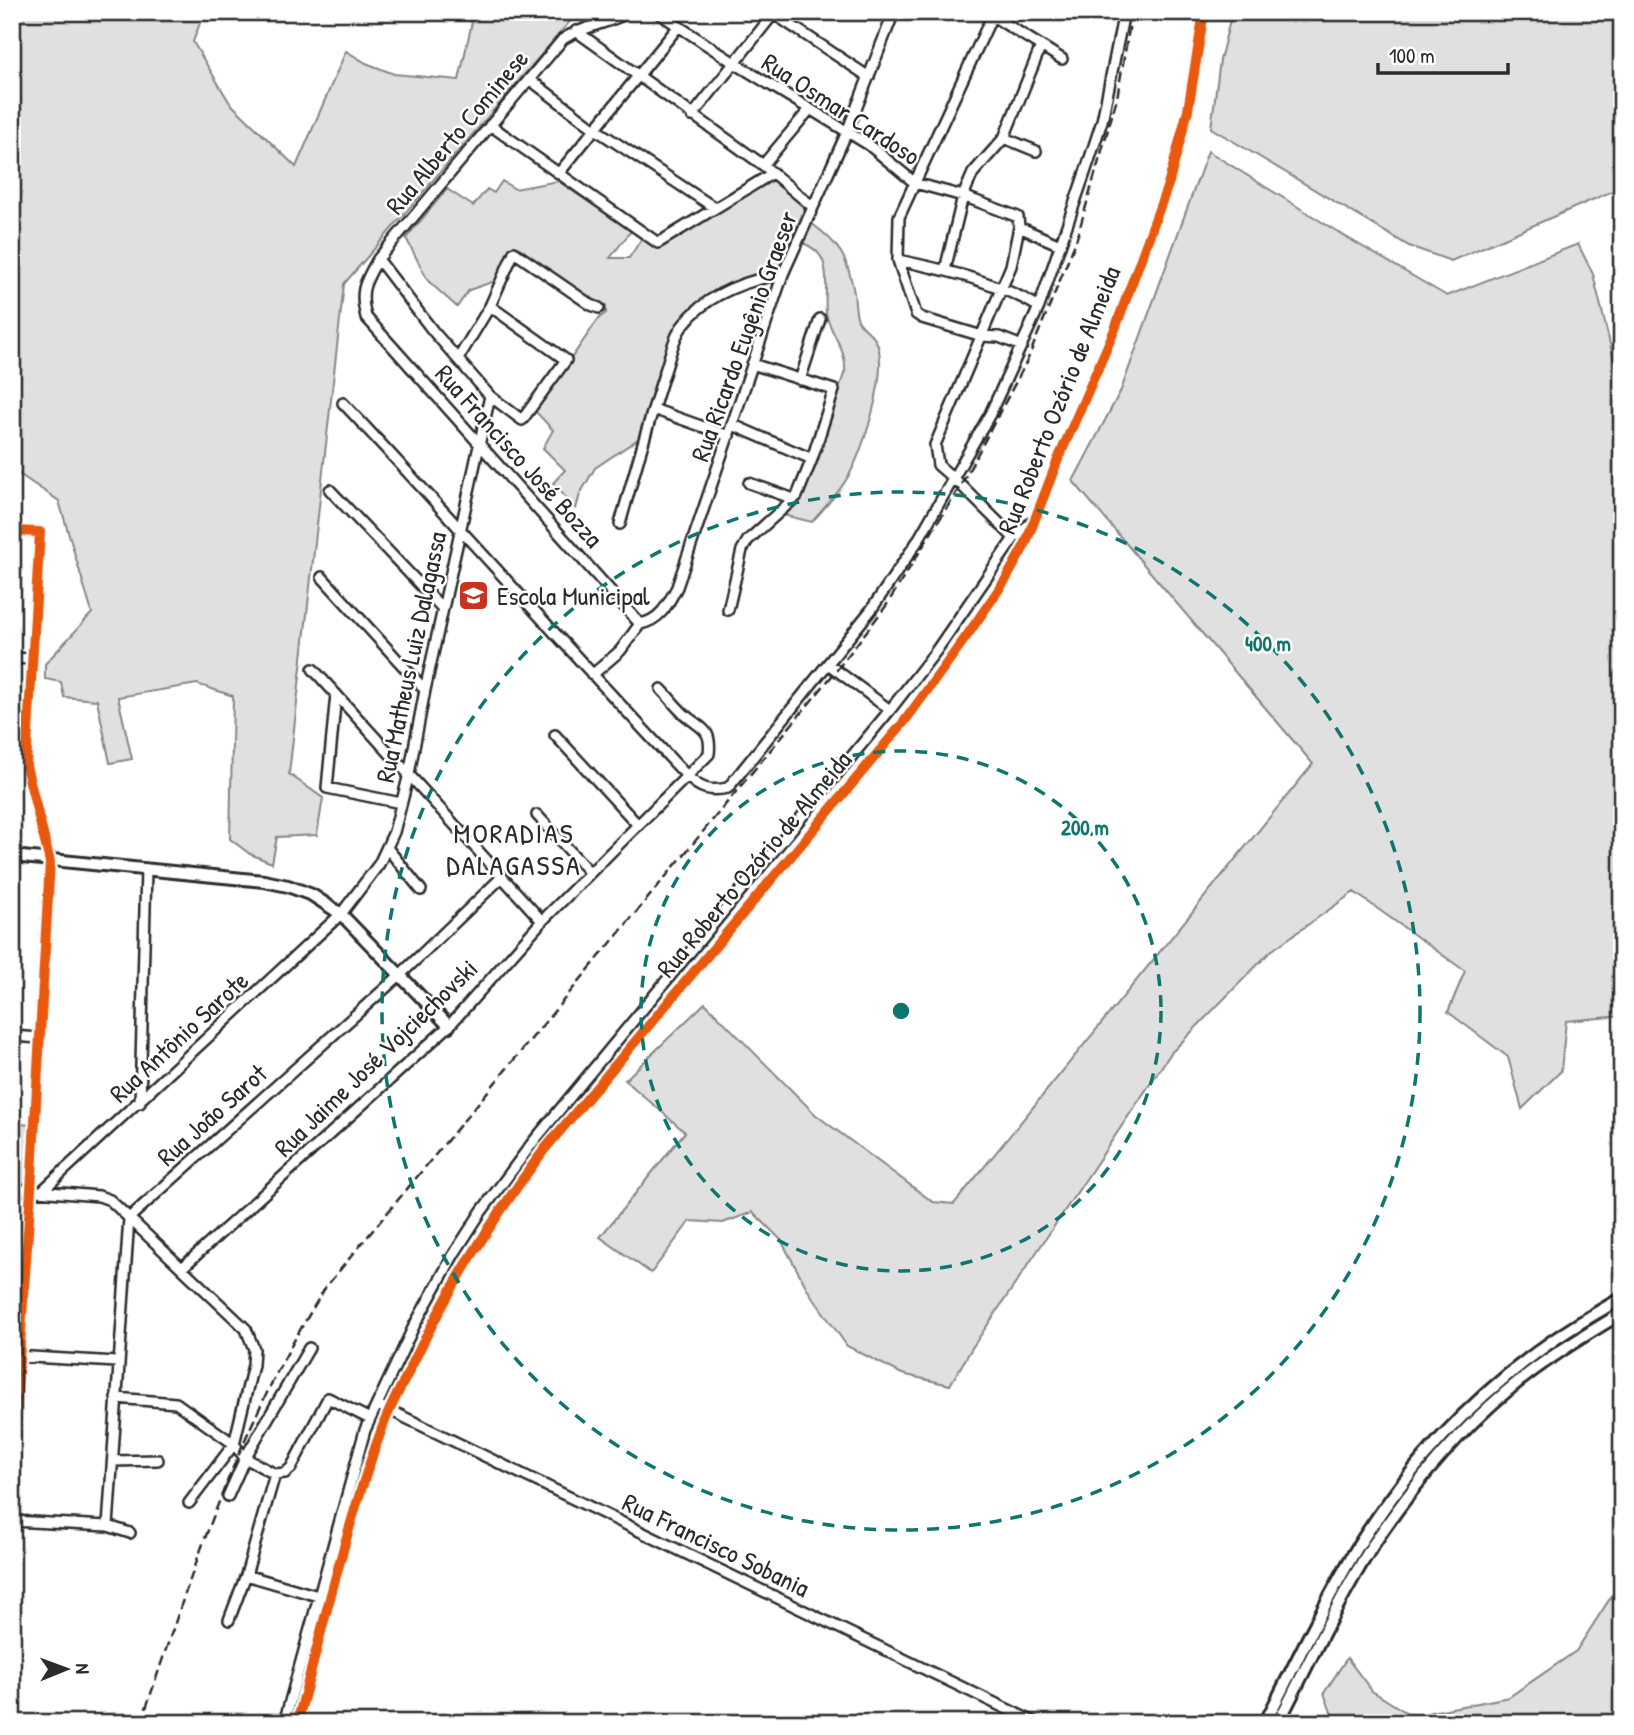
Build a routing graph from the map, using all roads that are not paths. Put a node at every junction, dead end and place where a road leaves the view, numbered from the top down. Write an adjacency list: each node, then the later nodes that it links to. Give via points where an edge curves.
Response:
1 (629, 12): 9 (street, Rua Alberto Cominese)
2 (657, 12): 8 (street, Rua Osmar Cardoso)
3 (894, 12): 14 (street, Rua Ricardo Eugênio Graeser)
4 (1124, 12): 31 (street, via 1102,121)
5 (1204, 12): 58 (street, Rua Roberto Ozório de Almeida, via 1188,110 1169,182 1115,328)
6 (774, 13): 12 (street); 14 (street)
7 (989, 14): 10 (street); 26 (street)
8 (678, 27): 12 (street, Rua Osmar Cardoso); 13 (street)
9 (576, 31): 13 (street); 15 (street, Rua Alberto Cominese, via 563,39)
10 (1041, 46): 11 (street); 21 (street)
11 (1062, 59)
12 (736, 64): 16 (street, Rua Osmar Cardoso); 17 (street)
13 (637, 76): 17 (street); 19 (street)
14 (869, 77): 20 (street, Rua Ricardo Eugênio Graeser)
15 (529, 79): 18 (street, Rua Alberto Cominese); 19 (street)
16 (810, 109): 20 (street, Rua Osmar Cardoso); 23 (street)
17 (692, 116): 23 (street)
18 (490, 125): 24 (street); 32 (street, Rua Alberto Cominese)
19 (594, 128): 24 (street); 29 (street)
20 (847, 132): 26 (street, Rua Osmar Cardoso); 28 (street, Rua Ricardo Eugênio Graeser)
21 (1004, 138): 22 (street); 27 (street, via 973,173)
22 (1036, 151)
23 (762, 165): 25 (street)
24 (559, 173): 29 (street, via 658,243)
25 (773, 173): 28 (street); 29 (street)
26 (915, 183): 27 (street, Rua Osmar Cardoso); 33 (street, via 900,217)
27 (963, 196): 30 (street, Rua Osmar Cardoso, via 1015,214); 34 (street)
28 (813, 207): 35 (street, Rua Ricardo Eugênio Graeser)
29 (715, 208)
30 (1019, 226): 31 (street); 36 (street)
31 (1060, 245): 38 (street)
32 (378, 258): 40 (street, Rua Alberto Cominese, via 363,286); 44 (street)
33 (898, 260): 34 (street); 42 (street, via 916,314)
34 (945, 270): 36 (street)
35 (783, 274): 45 (street, Rua Ricardo Eugênio Graeser); 49 (street, via 727,291 682,325)
36 (1001, 290): 38 (street); 42 (street)
37 (490, 306): 39 (street, via 514,252); 44 (street); 47 (street, via 566,360 522,420)
38 (1039, 307): 43 (street)
39 (599, 308)
40 (366, 317): 52 (street, Rua Francisco José Bozza)
41 (820, 319): 46 (street)
42 (982, 336): 43 (street); 54 (street, via 935,445 938,465)
43 (1022, 346): 54 (street)
44 (458, 359): 47 (street)
45 (752, 364): 46 (street); 50 (street, Rua Ricardo Eugênio Graeser)
46 (800, 380): 53 (street, via 834,390)
47 (490, 396): 52 (street, Rua Matheus Luiz Dalagassa)
48 (343, 403): 60 (street)
49 (653, 409): 51 (street); 59 (street)
50 (733, 425): 51 (street, Rua Ricardo Eugênio Graeser); 53 (street)
51 (729, 436): 66 (street, Rua Ricardo Eugênio Graeser, via 677,587 665,610 652,622)
52 (478, 443): 60 (street, Rua Matheus Luiz Dalagassa); 66 (street, Rua Francisco José Bozza)
53 (812, 459): 57 (street)
54 (955, 479): 62 (street); 69 (street, via 871,610)
55 (748, 482): 57 (street)
56 (330, 490): 64 (street)
57 (794, 499): 65 (street, via 742,550)
58 (1035, 519): 62 (street); 92 (street, Rua Roberto Ozório de Almeida, via 1016,561 904,722)
59 (620, 524)
60 (460, 528): 64 (street, Rua Matheus Luiz Dalagassa); 71 (street)
61 (12, 531): 68 (street, via 40,532)
62 (1014, 538): 75 (street)
63 (322, 577): 73 (street)
64 (443, 609): 73 (street, Rua Matheus Luiz Dalagassa)
65 (728, 610)
66 (640, 624): 71 (street, Rua Ricardo Eugênio Graeser, via 620,651)
67 (12, 658): 68 (street)
68 (32, 659): 84 (street, via 26,766)
69 (828, 664): 75 (street); 78 (street, via 728,788 714,792)
70 (313, 669): 74 (street)
71 (592, 675): 78 (street)
72 (661, 689): 78 (street, Rua Jaime José Vojciechovski, via 704,728 711,741 709,754)
73 (425, 690): 77 (street, Rua Matheus Luiz Dalagassa)
74 (336, 694): 77 (street); 79 (street, via 327,788)
75 (890, 710): 91 (street)
76 (555, 735): 81 (street)
77 (409, 774): 79 (street, Rua Matheus Luiz Dalagassa); 87 (street)
78 (687, 776): 81 (street, Rua Jaime José Vojciechovski)
79 (401, 803): 82 (street, Rua Matheus Luiz Dalagassa)
80 (537, 815): 86 (street)
81 (638, 825): 86 (street, Rua Jaime José Vojciechovski)
82 (388, 849): 88 (street); 89 (street, Rua Matheus Luiz Dalagassa)
83 (12, 856): 84 (street)
84 (51, 862): 85 (street); 98 (street)
85 (146, 869): 89 (street, via 288,886); 99 (street)
86 (590, 873): 90 (street, Rua Jaime José Vojciechovski)
87 (502, 877): 90 (street); 93 (street, Rua João Sarot)
88 (421, 890)
89 (341, 914): 93 (street); 99 (street, Rua Antônio Sarote)
90 (542, 921): 96 (street, Rua Jaime José Vojciechovski)
91 (690, 954): 92 (street); 94 (street)
92 (699, 964): 95 (street, Rua Roberto Ozório de Almeida)
93 (400, 975): 96 (street); 108 (street, Rua João Sarot)
94 (662, 987): 95 (street); 100 (street)
95 (673, 996): 101 (street, Rua Roberto Ozório de Almeida)
96 (449, 1026): 110 (street, Rua Jaime José Vojciechovski)
97 (12, 1036): 98 (street)
98 (40, 1038): 105 (street)
99 (140, 1103): 106 (street, Rua Antônio Sarote)
100 (533, 1142): 101 (street); 102 (street)
101 (544, 1150): 103 (street, Rua Roberto Ozório de Almeida)
102 (515, 1166): 103 (street); 107 (street)
103 (525, 1174): 109 (street, Rua Roberto Ozório de Almeida)
104 (12, 1189): 105 (street)
105 (31, 1190): 106 (street); 116 (street)
106 (43, 1190): 108 (street, via 99,1196)
107 (481, 1212): 109 (street); 111 (street)
108 (129, 1218): 110 (street); 117 (street)
109 (493, 1220): 112 (street, Rua Roberto Ozório de Almeida)
110 (182, 1268): 124 (street, via 246,1329 254,1349)
111 (434, 1288): 112 (street); 118 (street)
112 (446, 1295): 119 (street, Rua Roberto Ozório de Almeida)
113 (1622, 1298): 145 (street, via 1556,1338 1503,1379 1410,1474 1344,1571)
114 (1622, 1314): 146 (street, via 1521,1380 1430,1469 1360,1567)
115 (309, 1348): 126 (street)
116 (15, 1356): 117 (street); 125 (street)
117 (117, 1362): 120 (street)
118 (392, 1373): 119 (street); 121 (street)
119 (405, 1379): 122 (street, Rua Roberto Ozório de Almeida)
120 (116, 1398): 124 (street, via 176,1403); 128 (street)
121 (377, 1404): 122 (street, Rua Francisco Sobania); 123 (street)
122 (390, 1410): 136 (street, Rua Roberto Ozório de Almeida); 144 (street, Rua Francisco Sobania)
123 (370, 1419): 129 (street, via 328,1398 291,1468); 135 (street)
124 (234, 1444): 126 (street); 131 (street)
125 (12, 1458)
126 (244, 1458): 129 (street); 130 (street)
127 (158, 1460): 128 (street)
128 (113, 1461): 133 (street)
129 (275, 1474): 137 (street)
130 (229, 1496)
131 (189, 1503)
132 (12, 1521): 133 (street)
133 (108, 1526): 134 (street)
134 (130, 1532)
135 (335, 1533): 136 (street); 138 (street)
136 (348, 1537): 141 (street, Rua Roberto Ozório de Almeida)
137 (246, 1575): 138 (street); 139 (street)
138 (317, 1597): 140 (street)
139 (229, 1620)
140 (304, 1649): 141 (street); 142 (street)
141 (316, 1653): 143 (street, Rua Roberto Ozório de Almeida)
142 (284, 1723)
143 (297, 1723)
144 (1036, 1723)
145 (1265, 1723)
146 (1278, 1723)

